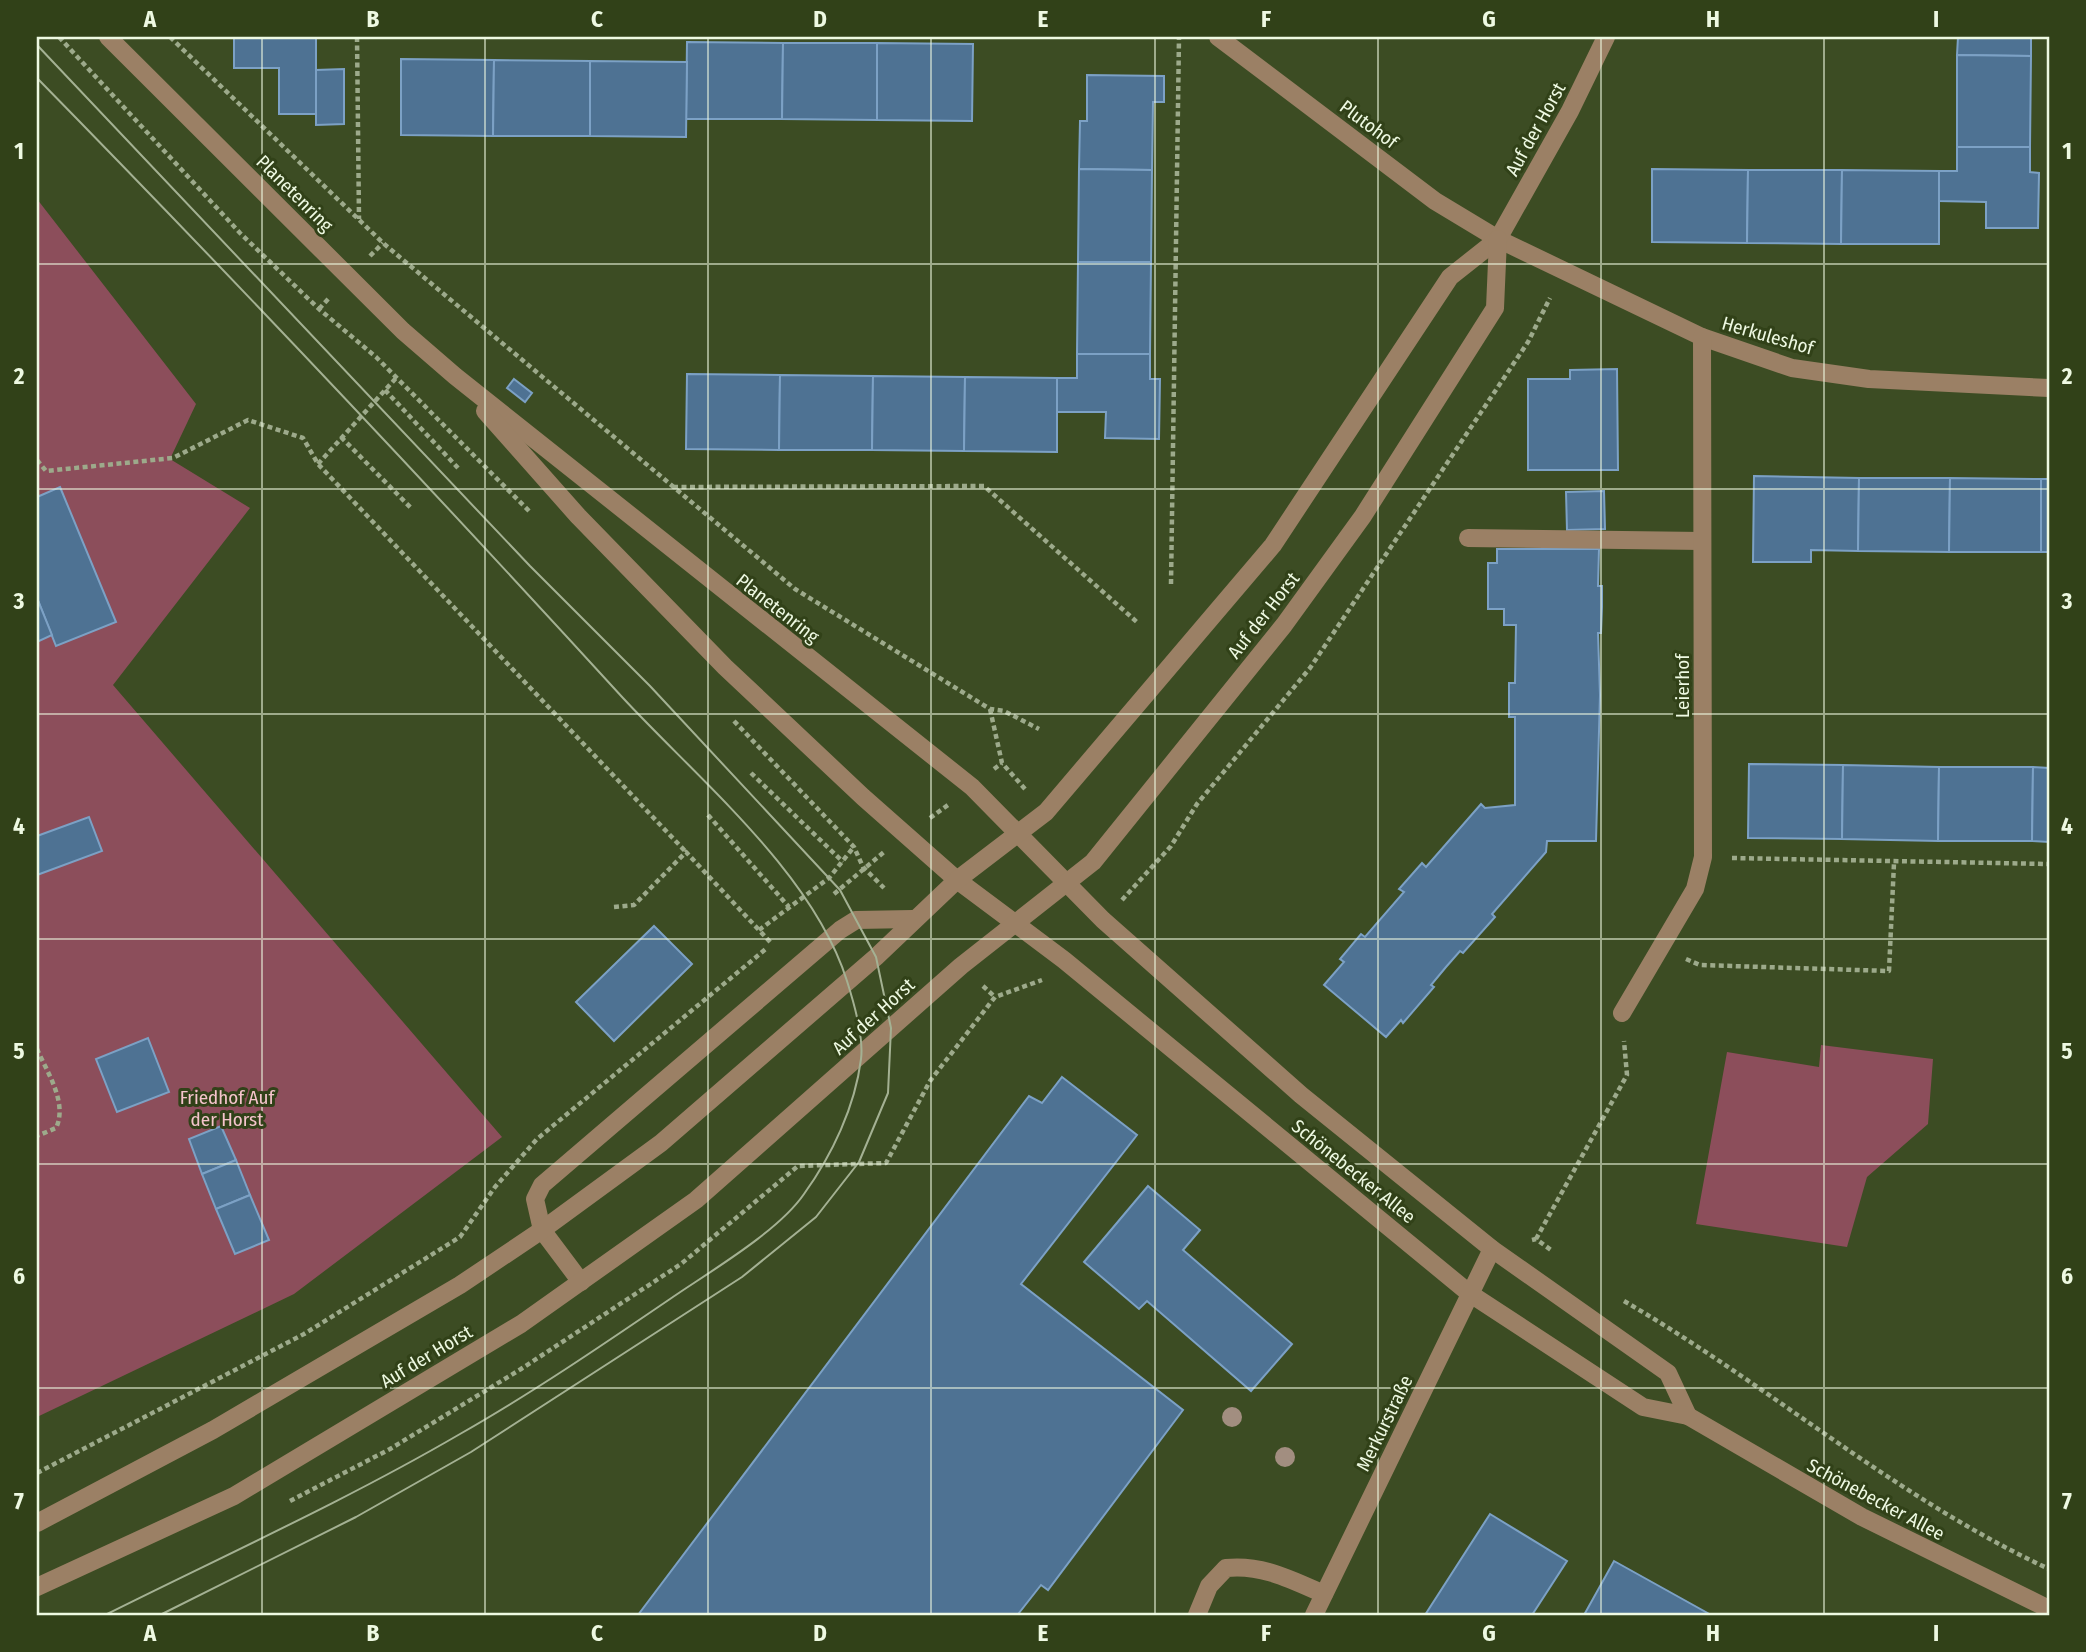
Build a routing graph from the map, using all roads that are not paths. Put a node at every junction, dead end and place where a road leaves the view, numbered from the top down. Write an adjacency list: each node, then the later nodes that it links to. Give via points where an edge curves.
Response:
1 (108, 37): 6 (street, Planetenring, via 403,331)
2 (1218, 37): 4 (street, Plutohof, via 1436,201)
3 (1606, 37): 4 (street, Auf der Horst)
4 (1498, 239): 5 (street, Herkuleshof); 10 (street, Auf der Horst, via 1450,277 1273,545 1046,812); 12 (street, Auf der Horst, via 1494,309 1363,516 1284,625 1093,862)
5 (1702, 337): 7 (street, Herkuleshof, via 1792,368 1869,379); 9 (street, Leierhof)
6 (455, 376): 10 (street, Planetenring, via 945,765); 11 (street, Planetenring, via 578,516 725,667)
7 (2049, 388)
8 (1468, 538): 9 (street)
9 (1702, 541): 15 (street, Leierhof, via 1703,857 1695,889)
10 (1018, 833): 11 (street, Auf der Horst); 12 (street, Planetenring)
11 (957, 880): 13 (street, Auf der Horst); 14 (street, Planetenring)
12 (1067, 882): 14 (street, Auf der Horst); 17 (street, Schönebecker Allee, via 1102,920 1301,1095)
13 (914, 919): 16 (street, Auf der Horst, via 661,1143); 16 (street, via 856,920 829,939 542,1185 535,1199)
14 (1012, 924): 18 (street, Auf der Horst, via 696,1200); 19 (street, Schönebecker Allee, via 1064,960)
15 (1622, 1013)
16 (542, 1230): 18 (street); 21 (street, Auf der Horst, via 460,1285 213,1430)
17 (1492, 1249): 19 (street, Merkurstraße); 20 (street, Schönebecker Allee, via 1668,1373)
18 (581, 1282): 22 (street, Auf der Horst, via 521,1324 234,1496)
19 (1469, 1293): 20 (street, Schönebecker Allee, via 1643,1407); 23 (street, Merkurstraße)
20 (1688, 1416): 24 (street, Schönebecker Allee, via 1861,1517)
21 (37, 1523)
22 (37, 1587)
23 (1324, 1594): 25 (street, via 1269,1571 1226,1568 1209,1586); 26 (street, Merkurstraße)
24 (2049, 1609)
25 (1197, 1615)
26 (1314, 1615)

